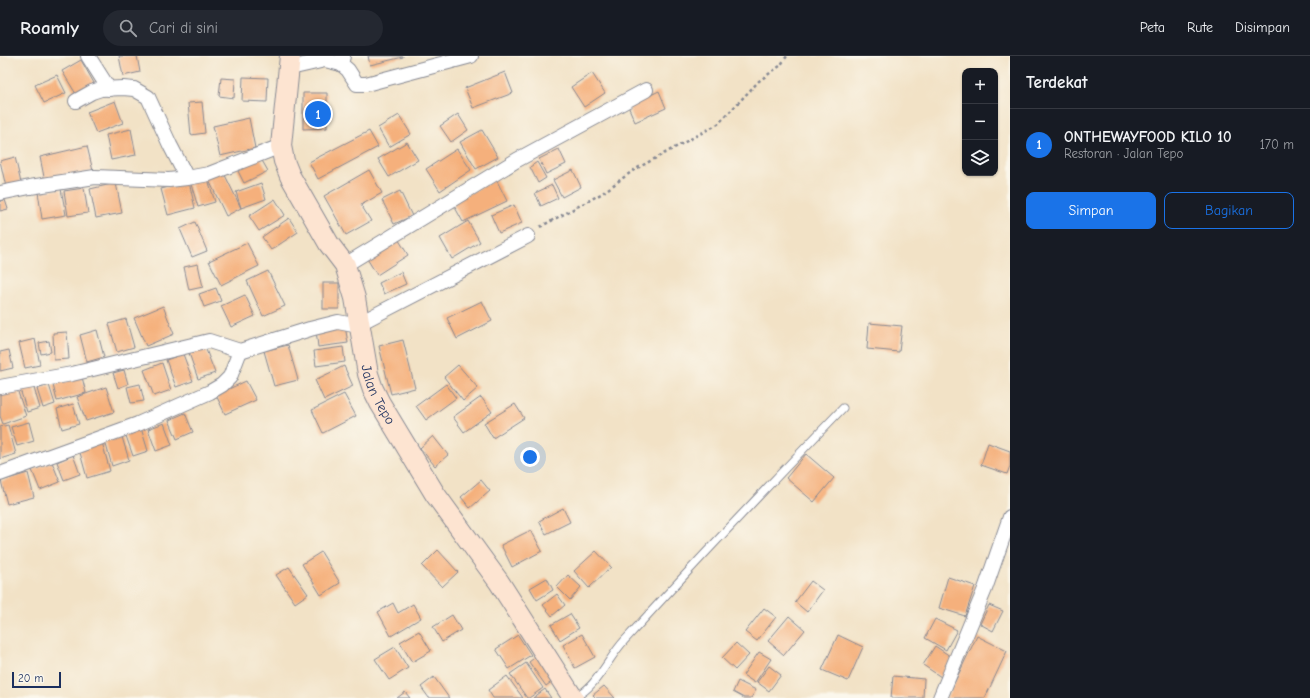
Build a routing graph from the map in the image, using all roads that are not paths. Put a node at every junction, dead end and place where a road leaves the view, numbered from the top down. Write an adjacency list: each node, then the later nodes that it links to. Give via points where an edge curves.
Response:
1 (88, 56): 5 (street)
2 (471, 56): 3 (street, via 366,84 357,84)
3 (342, 60): 4 (street)
4 (290, 62): 8 (street, Jalan Tepo)
5 (109, 89): 7 (street, via 100,89); 9 (street, via 134,89 148,97)
6 (646, 90): 12 (street, via 518,160)
7 (76, 101)
8 (281, 146): 9 (street, via 209,174); 12 (street, Jalan Tepo, via 290,176 329,244)
9 (187, 178): 10 (street, via 169,180 95,177)
10 (0, 193)
11 (528, 236): 13 (street)
12 (345, 265): 13 (street, Jalan Tepo)
13 (360, 324): 14 (street, via 338,322 310,328); 19 (street, Jalan Tepo, via 368,374 380,403 435,494 499,582)
14 (240, 351): 15 (street, via 209,341 72,374); 17 (street, via 230,377 222,385 138,424)
15 (0, 387)
16 (843, 408): 19 (lane, via 618,647 581,695)
17 (0, 474)
18 (1010, 517): 20 (street, via 980,602)
19 (573, 698)
20 (940, 698)

